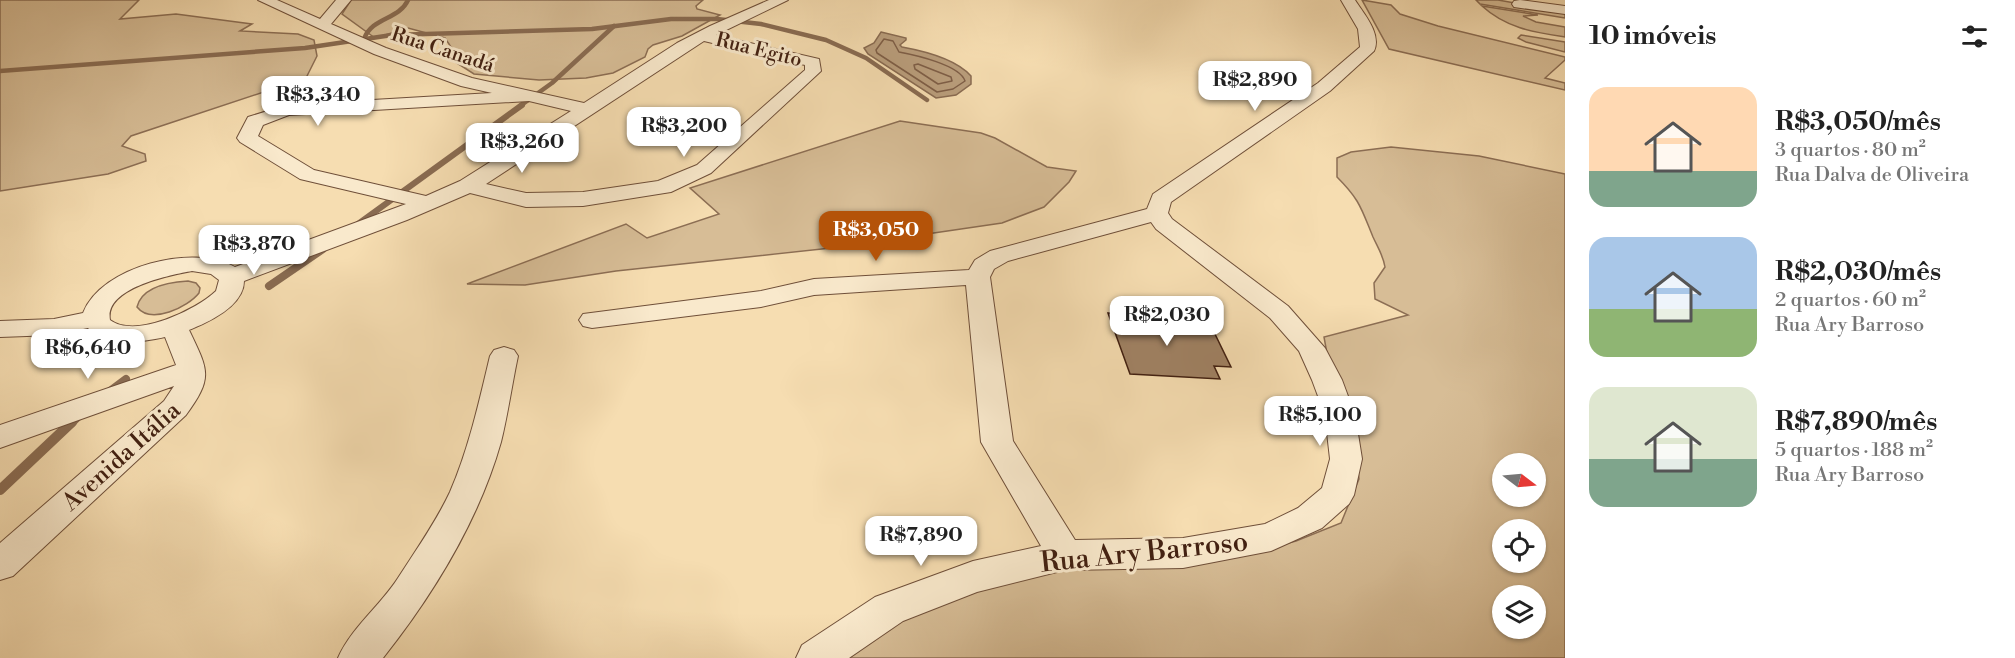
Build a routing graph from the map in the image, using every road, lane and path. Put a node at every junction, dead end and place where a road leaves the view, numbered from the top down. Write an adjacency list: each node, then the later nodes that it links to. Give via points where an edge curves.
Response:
1 (266, 0): 7 (street, Rua Canadá)
2 (344, 0): 7 (street)
3 (781, 0): 8 (street)
4 (1348, 0): 13 (street, via 1367,32 1368,48 1324,87 1161,200)
5 (1519, 4): 6 (street)
6 (1565, 10)
7 (322, 25): 9 (street, Rua Canadá, via 467,82)
8 (702, 36): 10 (street); 11 (street, Rua Egito, via 813,62 813,71 704,169 663,187 583,199 525,200)
9 (529, 96): 10 (street, Rua Canadá); 12 (street, via 287,110 255,121 247,138 307,175)
10 (586, 109): 11 (street)
11 (468, 186): 12 (street)
12 (429, 203): 14 (street)
13 (1157, 213): 15 (street, via 999,256 984,265); 23 (street, Rua Ary Barroso, via 1164,224 1279,312 1311,348 1340,415 1346,459 1337,495 1310,518 1271,537 1183,553)
14 (232, 277): 16 (street, via 227,271 206,264 159,270 113,291 97,310); 18 (street, via 228,293 219,302)
15 (978, 277): 17 (street, via 814,287 761,299); 23 (street, via 997,442)
16 (96, 318): 18 (street, via 99,325 121,333 137,334); 19 (street, via 54,327)
17 (592, 320)
18 (174, 326): 21 (street)
19 (0, 329)
20 (504, 356): 25 (street, via 485,441 465,493 399,609)
21 (192, 369): 22 (street); 24 (street, Avenida Itália, via 187,394 175,408)
22 (0, 437)
23 (1065, 555): 26 (street, Rua Ary Barroso, via 973,577 889,609)
24 (0, 565)
25 (358, 658)
26 (816, 658)

